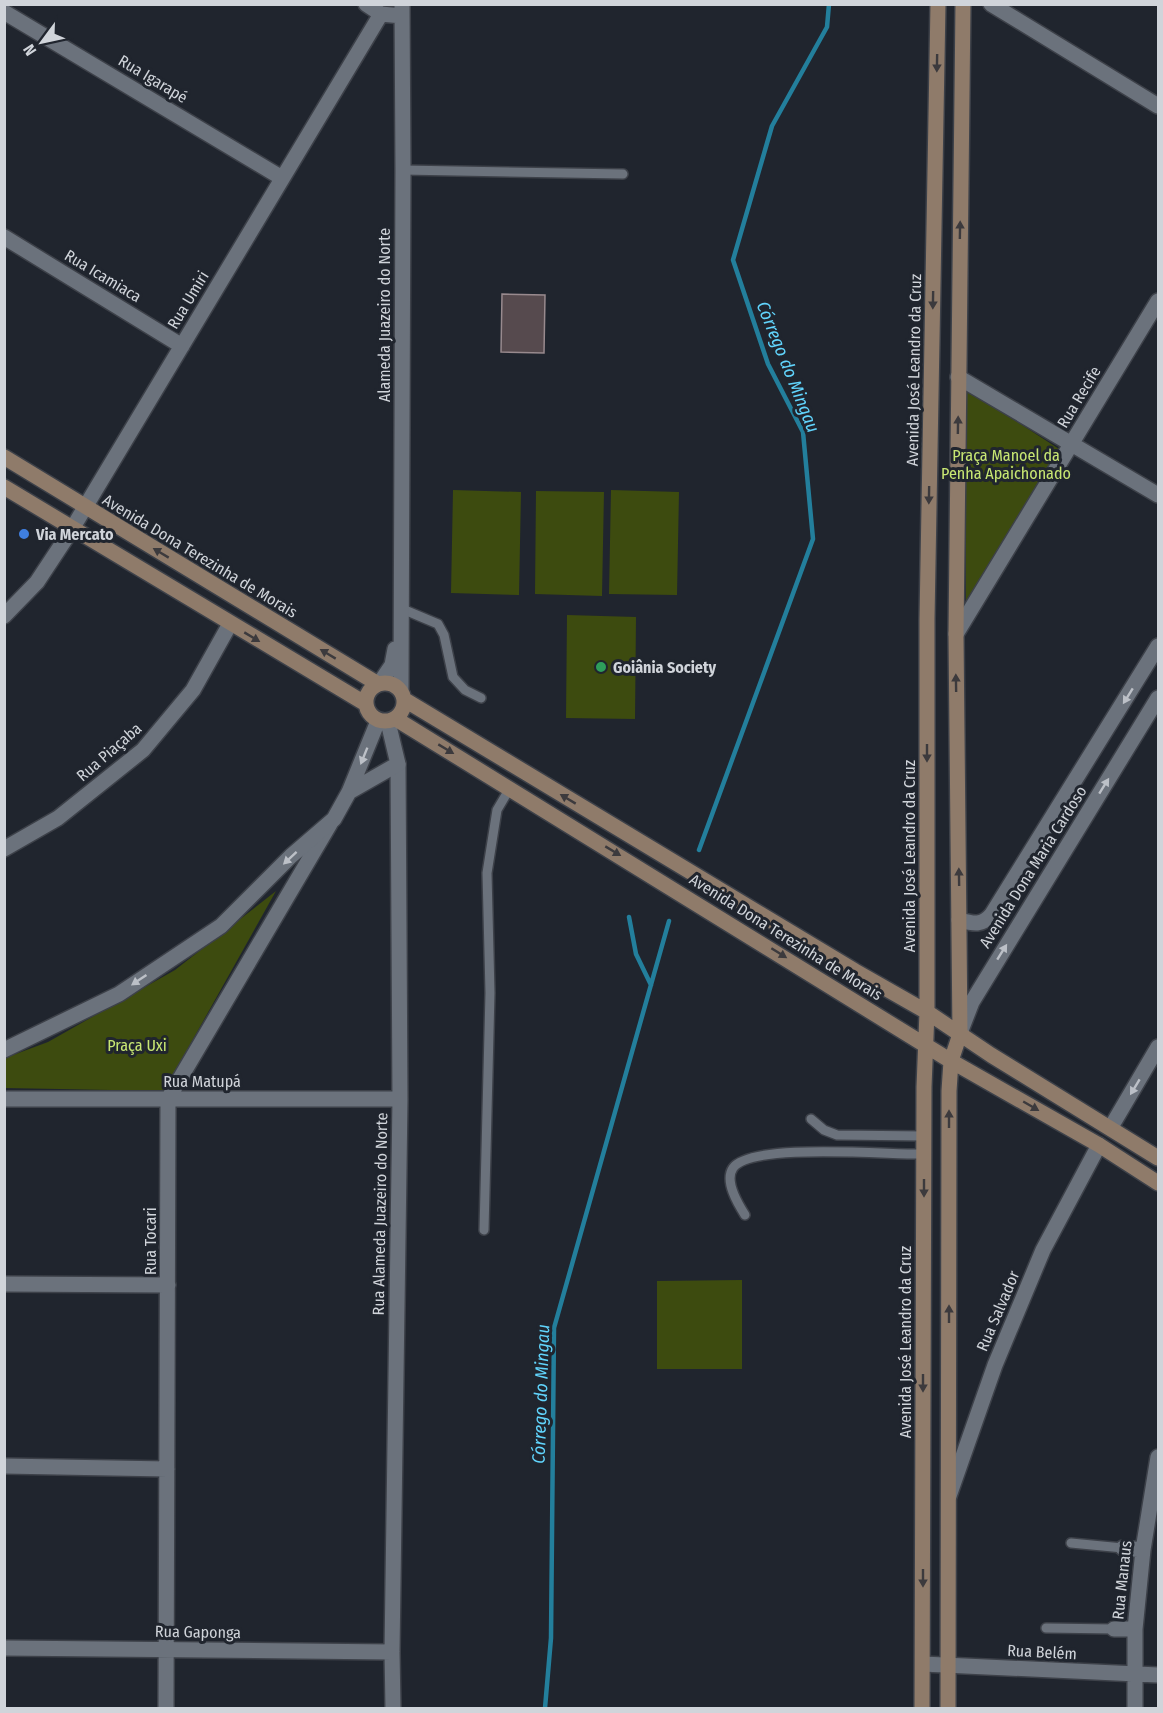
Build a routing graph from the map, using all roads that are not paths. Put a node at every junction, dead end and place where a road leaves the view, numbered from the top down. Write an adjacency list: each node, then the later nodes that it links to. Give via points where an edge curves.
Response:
1 (366, 4): 7 (street)
2 (938, 4): 40 (main road, Avenida José Leandro da Cruz, one-way to 40, via 927,619)
3 (963, 4): 15 (main road, one-way to 3)
4 (991, 4): 8 (street)
5 (402, 10): 7 (street); 9 (street, Alameda Juazeiro do Norte)
6 (4, 12): 11 (street, Rua Igarapé)
7 (381, 14): 11 (street, Rua Umiri)
8 (1158, 106)
9 (403, 170): 10 (lane); 22 (street, Alameda Juazeiro do Norte)
10 (622, 174)
11 (282, 178): 14 (street, Rua Umiri)
12 (4, 237): 14 (street, Rua Icamiaca)
13 (1158, 301): 16 (street, Rua Recife)
14 (182, 346): 20 (street, Rua Umiri)
15 (958, 377): 16 (street); 26 (main road, one-way to 15)
16 (1071, 445): 19 (street); 26 (street, Rua Recife)
17 (4, 457): 20 (main road, Avenida Dona Terezinha de Morais)
18 (4, 487): 21 (main road)
19 (1158, 495)
20 (86, 507): 21 (street, Rua Umiri); 28 (main road, Avenida Dona Terezinha de Morais, one-way to 20)
21 (72, 529): 23 (street, Rua Umiri, via 37,582); 24 (main road)
22 (400, 608): 25 (street, Alameda Juazeiro do Norte); 30 (lane, via 438,624 453,677 465,690)
23 (4, 616)
24 (230, 624): 32 (main road, one-way to 32); 38 (street, Rua Piaçaba, via 193,690 143,750 58,818)
25 (400, 626): 28 (street, Alameda Juazeiro do Norte, via 392,665); 29 (street, Alameda Juazeiro do Norte)
26 (956, 634): 39 (main road, one-way to 26)
27 (1158, 646): 39 (street, Avenida Dona Maria Cardoso, one-way to 39, via 987,921)
28 (378, 684): 29 (main road, via 391,684); 32 (main road, via 369,692)
29 (403, 695): 33 (main road, via 403,711); 40 (main road, Avenida Dona Terezinha de Morais, one-way to 29)
30 (481, 698)
31 (1158, 698): 41 (street, Avenida Dona Maria Cardoso, one-way to 31, via 972,1002)
32 (366, 704): 33 (main road, via 369,714)
33 (388, 720): 34 (street, Rua Alameda Juazeiro do Norte); 35 (main road, Avenida Dona Terezinha de Morais, one-way to 35); 36 (street, one-way to 36)
34 (398, 764): 36 (street); 48 (street, Rua Alameda Juazeiro do Norte)
35 (510, 788): 42 (main road, Avenida Dona Terezinha de Morais, one-way to 42); 57 (lane, via 497,810 487,873 490,993)
36 (349, 792): 37 (street)
37 (333, 819): 44 (street, one-way to 44, via 221,926 119,994); 47 (street)
38 (4, 849)
39 (959, 920): 41 (main road)
40 (927, 1012): 41 (main road, Avenida Dona Terezinha de Morais); 42 (main road, Avenida José Leandro da Cruz)
41 (960, 1034): 45 (main road, Avenida Dona Maria Cardoso); 50 (main road, Avenida Dona Terezinha de Morais)
42 (926, 1046): 45 (main road, Avenida Dona Terezinha de Morais); 51 (main road, Avenida José Leandro da Cruz)
43 (1158, 1047): 50 (street, one-way to 50)
44 (4, 1050)
45 (951, 1061): 52 (main road, Avenida Dona Terezinha de Morais, one-way to 52); 63 (main road, one-way to 45)
46 (4, 1099): 47 (street, Rua Matupá)
47 (168, 1099): 48 (street, Rua Matupá); 59 (street, Rua Tocari)
48 (400, 1099): 72 (street, Rua Alameda Juazeiro do Norte)
49 (811, 1119): 51 (lane, via 837,1135)
50 (1111, 1127): 54 (main road, Avenida Dona Terezinha de Morais)
51 (924, 1136): 53 (main road, Avenida José Leandro da Cruz)
52 (1099, 1145): 55 (main road, Avenida Dona Terezinha de Morais); 63 (street, Rua Salvador, via 1039,1260 995,1365)
53 (924, 1154): 56 (lane, via 785,1152 745,1160 731,1170 730,1180); 73 (main road, Avenida José Leandro da Cruz, one-way to 73)
54 (1158, 1158)
55 (1158, 1183)
56 (745, 1215)
57 (484, 1230)
58 (4, 1284): 59 (street)
59 (168, 1285): 62 (street, Rua Tocari)
60 (1158, 1457): 66 (street, Rua Manaus)
61 (4, 1466): 62 (street)
62 (167, 1469): 71 (street, Rua Tocari)
63 (948, 1499): 74 (main road)
64 (1071, 1543): 65 (lane)
65 (1124, 1548): 66 (street)
66 (1143, 1550): 69 (street, Rua Manaus)
67 (1046, 1628): 68 (lane)
68 (1114, 1629): 69 (street)
69 (1135, 1629): 75 (street, Rua Manaus)
70 (4, 1648): 71 (street, Rua Gaponga)
71 (166, 1650): 72 (street, Rua Gaponga); 77 (street, Rua Tocari)
72 (392, 1652): 78 (street, Rua Alameda Juazeiro do Norte)
73 (923, 1664): 74 (street, Rua Belém); 79 (main road, Avenida José Leandro da Cruz)
74 (949, 1665): 75 (street, Rua Belém); 80 (main road)
75 (1136, 1675): 76 (street, Rua Belém); 81 (street, Rua Manaus)
76 (1158, 1675)
77 (166, 1708)
78 (393, 1708)
79 (922, 1708)
80 (948, 1708)
81 (1135, 1708)

